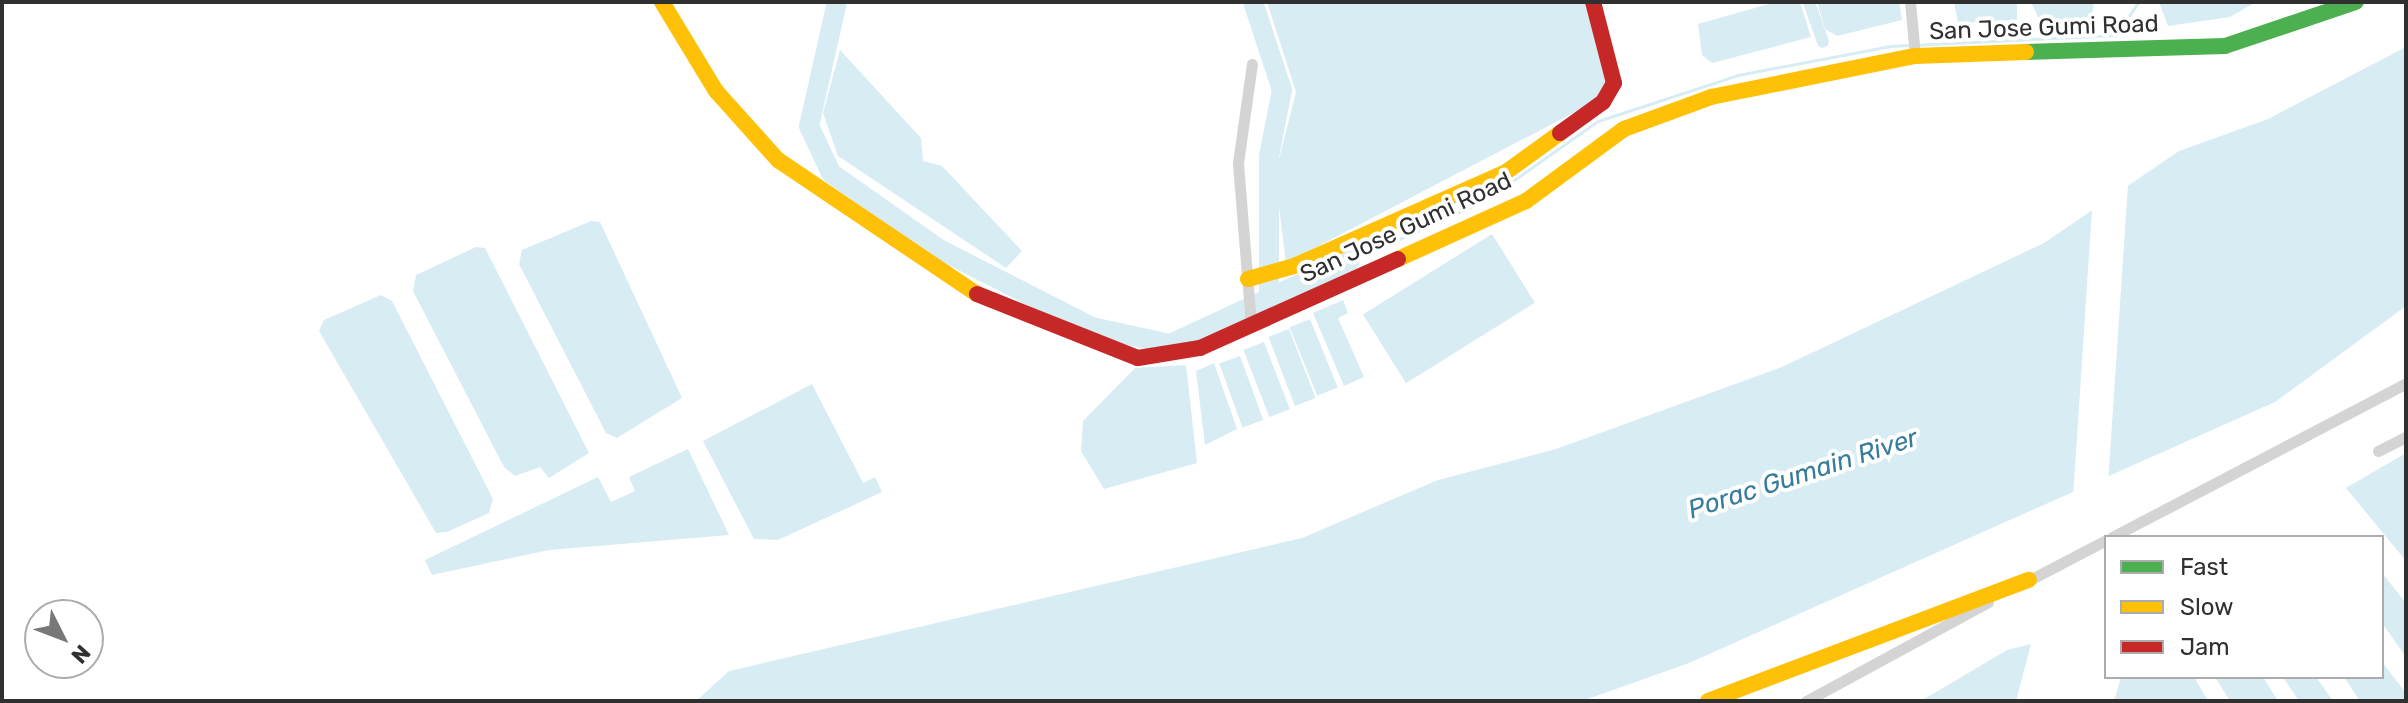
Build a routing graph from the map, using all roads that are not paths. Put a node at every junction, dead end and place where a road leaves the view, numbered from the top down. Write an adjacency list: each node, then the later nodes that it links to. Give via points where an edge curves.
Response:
1 (662, 2): 8 (street, San Jose Gumi Road, via 716,91 778,160 990,303 1138,358 1200,348)
2 (1593, 2): 7 (street, via 1614,83 1603,102 1506,172 1294,266)
3 (1910, 2): 5 (street)
4 (2356, 2): 5 (street, San Jose Gumi Road, via 2329,16 2225,46)
5 (1915, 49): 8 (street, San Jose Gumi Road, via 1711,97 1624,129 1526,201)
6 (1252, 64): 7 (street, via 1238,163)
7 (1248, 279): 8 (street)
8 (1251, 325)
9 (2406, 383): 12 (street)
10 (2406, 437): 11 (street)
11 (2378, 451)
12 (2116, 535)
13 (2104, 541): 14 (street)
14 (2029, 580): 15 (street); 16 (street)
15 (1708, 701)
16 (1806, 701)

